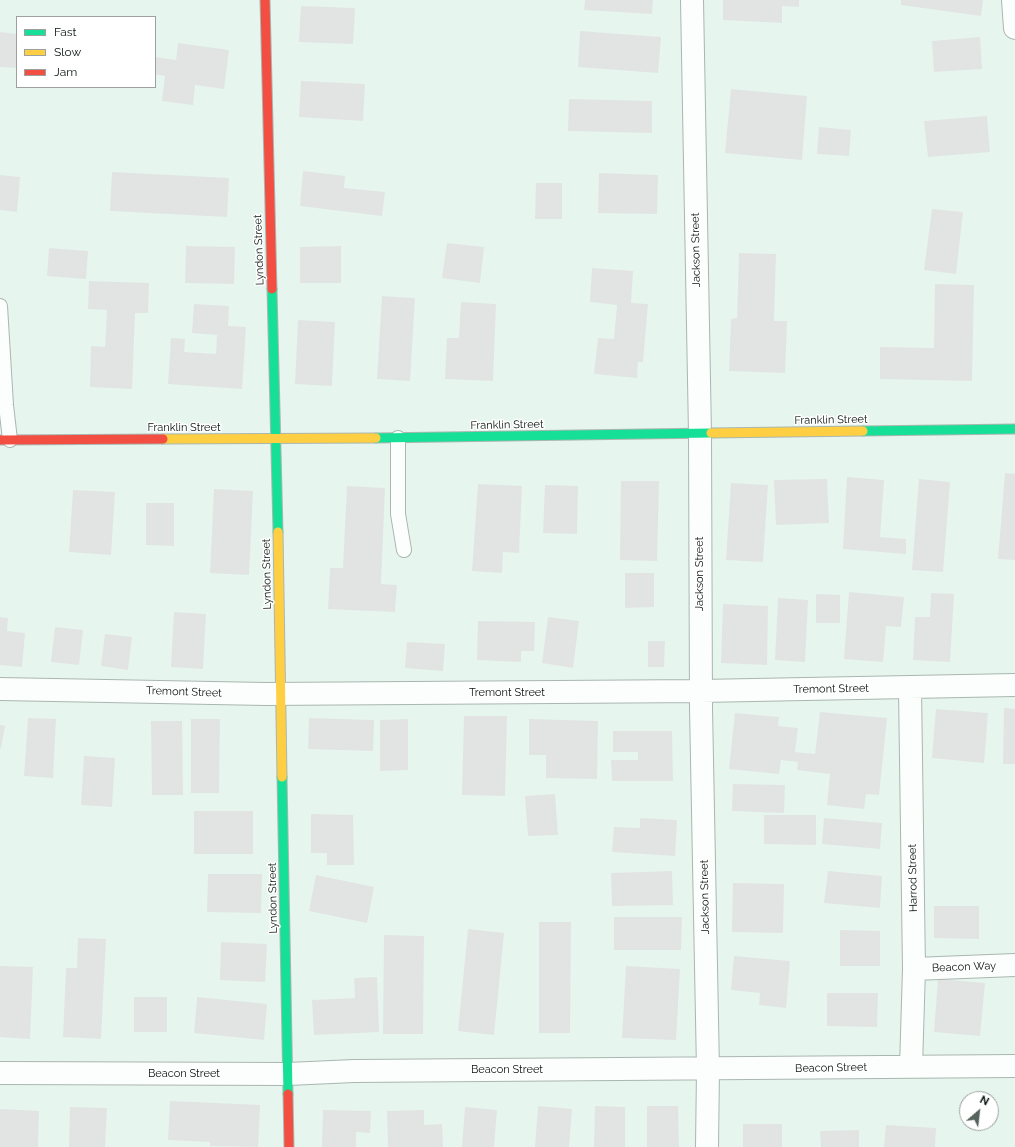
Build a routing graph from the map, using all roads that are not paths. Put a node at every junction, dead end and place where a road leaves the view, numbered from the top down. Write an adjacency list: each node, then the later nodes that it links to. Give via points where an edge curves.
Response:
1 (265, 0): 9 (street, Lyndon Street)
2 (692, 0): 7 (street, Jackson Street)
3 (1013, 0): 4 (street)
4 (1015, 28)
5 (0, 306): 10 (lane, via 6,405)
6 (1015, 429): 7 (street, Franklin Street)
7 (700, 434): 8 (street, Franklin Street); 15 (street, Jackson Street)
8 (398, 438): 9 (street, Franklin Street); 11 (lane, via 398,514)
9 (276, 439): 10 (street, Franklin Street); 16 (street, Lyndon Street)
10 (5, 440)
11 (404, 550)
12 (1015, 685): 14 (street, Tremont Street)
13 (0, 688): 16 (street, Tremont Street)
14 (910, 688): 15 (street, Tremont Street); 18 (street, Harrod Street)
15 (701, 691): 16 (street, Tremont Street); 21 (street, Jackson Street)
16 (281, 694): 23 (street, Lyndon Street)
17 (1015, 965): 18 (street, Beacon Way)
18 (914, 969): 20 (street, Harrod Street)
19 (1015, 1066): 20 (street, Beacon Street)
20 (911, 1067): 21 (street, Beacon Street)
21 (708, 1070): 23 (street, Beacon Street, via 354,1071); 25 (street, Jackson Street)
22 (0, 1073): 23 (street, Beacon Street)
23 (288, 1074): 24 (street, Lyndon Street)
24 (289, 1147)
25 (708, 1147)

